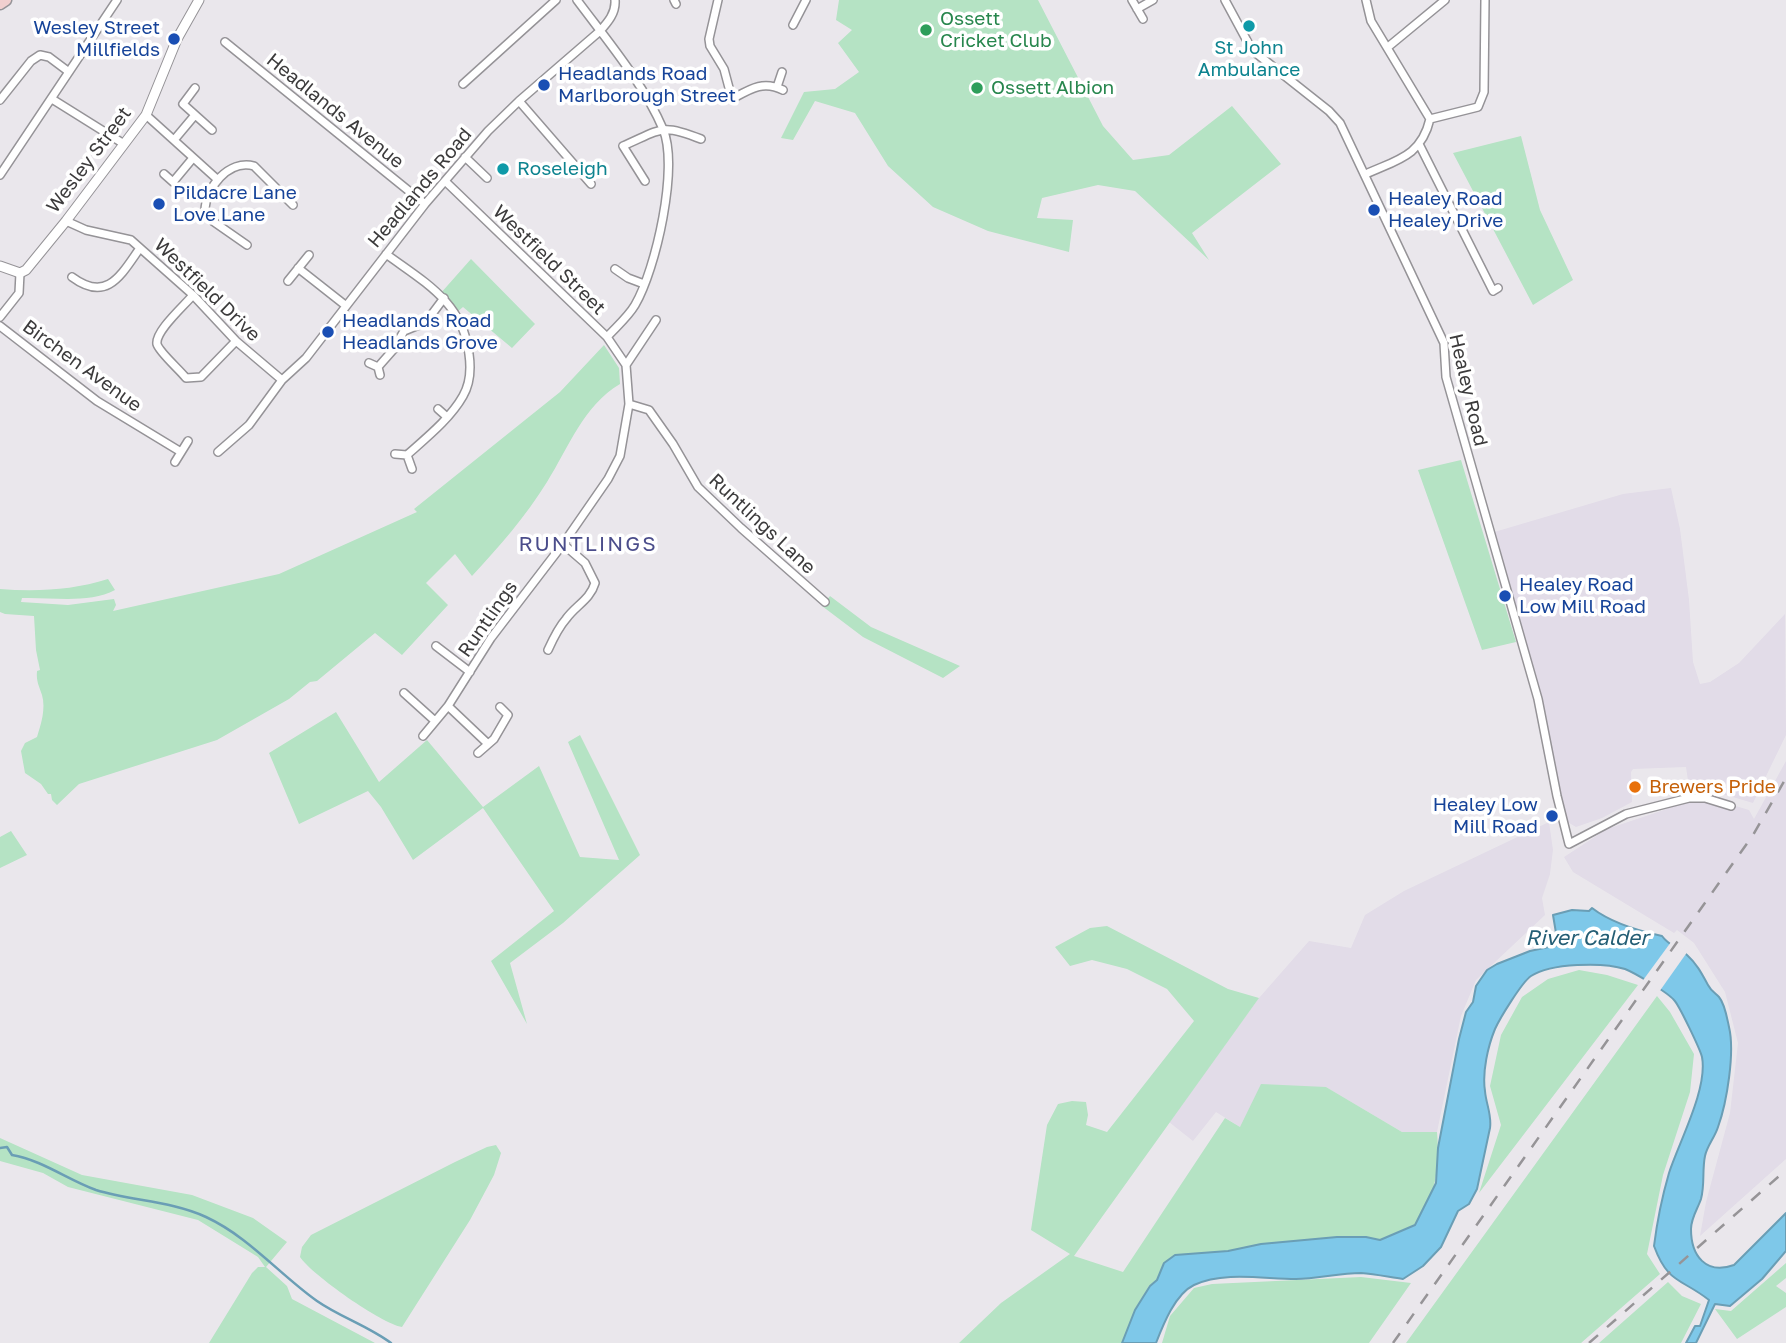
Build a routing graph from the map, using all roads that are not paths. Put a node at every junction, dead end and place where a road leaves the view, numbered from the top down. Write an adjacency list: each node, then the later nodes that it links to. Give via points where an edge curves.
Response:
1 (6, 0): 15 (main road)
2 (117, 0): 22 (street)
3 (199, 0): 29 (street, Wesley Street, via 177,39)
4 (556, 0): 24 (street)
5 (577, 0): 19 (street)
6 (615, 0): 19 (street, via 610,19)
7 (718, 0): 23 (street, via 709,39 732,99 758,85 780,89)
8 (806, 0): 18 (street, via 796,10)
9 (1132, 0): 16 (street)
10 (1153, 0): 16 (street)
11 (1226, 0): 41 (street, Healey Road, via 1252,50 1340,123)
12 (1366, 0): 21 (street, via 1371,21)
13 (1446, 0): 21 (street)
14 (1485, 0): 31 (street, via 1482,102)
15 (0, 4)
16 (1137, 9): 17 (street)
17 (1143, 19)
18 (793, 25)
19 (600, 31): 28 (street, Headlands Road); 32 (street)
20 (225, 42): 48 (street, Headlands Avenue)
21 (1388, 47): 31 (street)
22 (69, 72): 26 (street); 27 (street, via 40,55)
23 (782, 72)
24 (463, 84)
25 (195, 88): 30 (street, via 183,104)
26 (52, 99): 36 (street); 42 (street)
27 (0, 100)
28 (519, 101): 38 (street, Headlands Road); 47 (street)
29 (146, 115): 35 (street); 36 (street, Wesley Street)
30 (195, 116): 33 (street); 35 (street)
31 (1430, 120): 37 (street)
32 (662, 128): 34 (street); 46 (street, via 623,146); 61 (street, via 669,155 667,184)
33 (212, 130)
34 (701, 139)
35 (174, 140): 39 (street)
36 (124, 144): 50 (street, Wesley Street)
37 (1419, 144): 41 (street, via 1412,153); 63 (street, via 1493,291)
38 (465, 157): 43 (street); 45 (street, Headlands Road)
39 (193, 158): 40 (street, via 173,182); 44 (street)
40 (164, 174)
41 (1366, 174): 100 (street, Healey Road, via 1444,343 1446,377 1538,699 1569,844 1626,814 1689,798)
42 (0, 175)
43 (487, 178)
44 (218, 180): 49 (street, via 232,169 254,166 284,189); 51 (street, via 205,211 237,243)
45 (444, 181): 48 (street, Headlands Road); 71 (street, Westfield Street)
46 (645, 181)
47 (591, 184)
48 (425, 204): 53 (street, Headlands Road)
49 (293, 205)
50 (66, 221): 52 (street, Westfield Drive, via 131,240); 58 (street, Wesley Street)
51 (247, 245)
52 (140, 248): 62 (street, via 115,281); 64 (street, Westfield Drive)
53 (386, 254): 65 (street); 67 (street, Headlands Road)
54 (309, 255): 56 (street)
55 (0, 266): 58 (street)
56 (298, 268): 60 (street); 67 (street)
57 (615, 269): 61 (street)
58 (20, 273): 68 (street, Birchen Avenue, via 17,297)
59 (72, 277): 62 (street, via 88,288)
60 (288, 281)
61 (644, 284): 71 (street, via 635,304)
62 (99, 288): 66 (street)
63 (1498, 288)
64 (193, 295): 72 (street, Westfield Drive); 72 (street, via 157,340 186,378 206,374)
65 (444, 298): 73 (street, via 426,322 404,331 379,371); 78 (street, via 468,341 471,368 464,396)
66 (100, 299)
67 (345, 305): 75 (street, Headlands Road, via 306,358)
68 (0, 317)
69 (656, 320): 74 (street)
70 (0, 326): 80 (street, Birchen Avenue, via 97,401)
71 (607, 337): 74 (street, Westfield Street)
72 (236, 341): 75 (street, Westfield Drive)
73 (369, 363)
74 (626, 365): 76 (street, Runtlings)
75 (282, 380): 81 (street, Headlands Road, via 249,425)
76 (629, 404): 86 (street, Runtlings, via 620,456); 87 (street, Runtlings Lane, via 649,410 698,487)
77 (438, 409): 78 (street)
78 (446, 417): 83 (street)
79 (188, 441): 80 (street)
80 (181, 452): 84 (street)
81 (218, 452)
82 (395, 454): 83 (street)
83 (407, 455): 85 (street)
84 (175, 462)
85 (412, 469)
86 (563, 544): 89 (street, via 585,563 595,583 587,600 556,632); 90 (street, Runtlings)
87 (825, 603)
88 (436, 646): 90 (street)
89 (548, 650)
90 (470, 672): 92 (street, Runtlings)
91 (404, 693): 96 (street)
92 (448, 706): 96 (street, Runtlings); 98 (street)
93 (500, 707): 95 (street)
94 (518, 711): 95 (street)
95 (509, 715): 98 (street)
96 (435, 721): 97 (street, Runtlings)
97 (423, 736)
98 (487, 743): 99 (street)
99 (478, 753)
100 (1731, 806)

